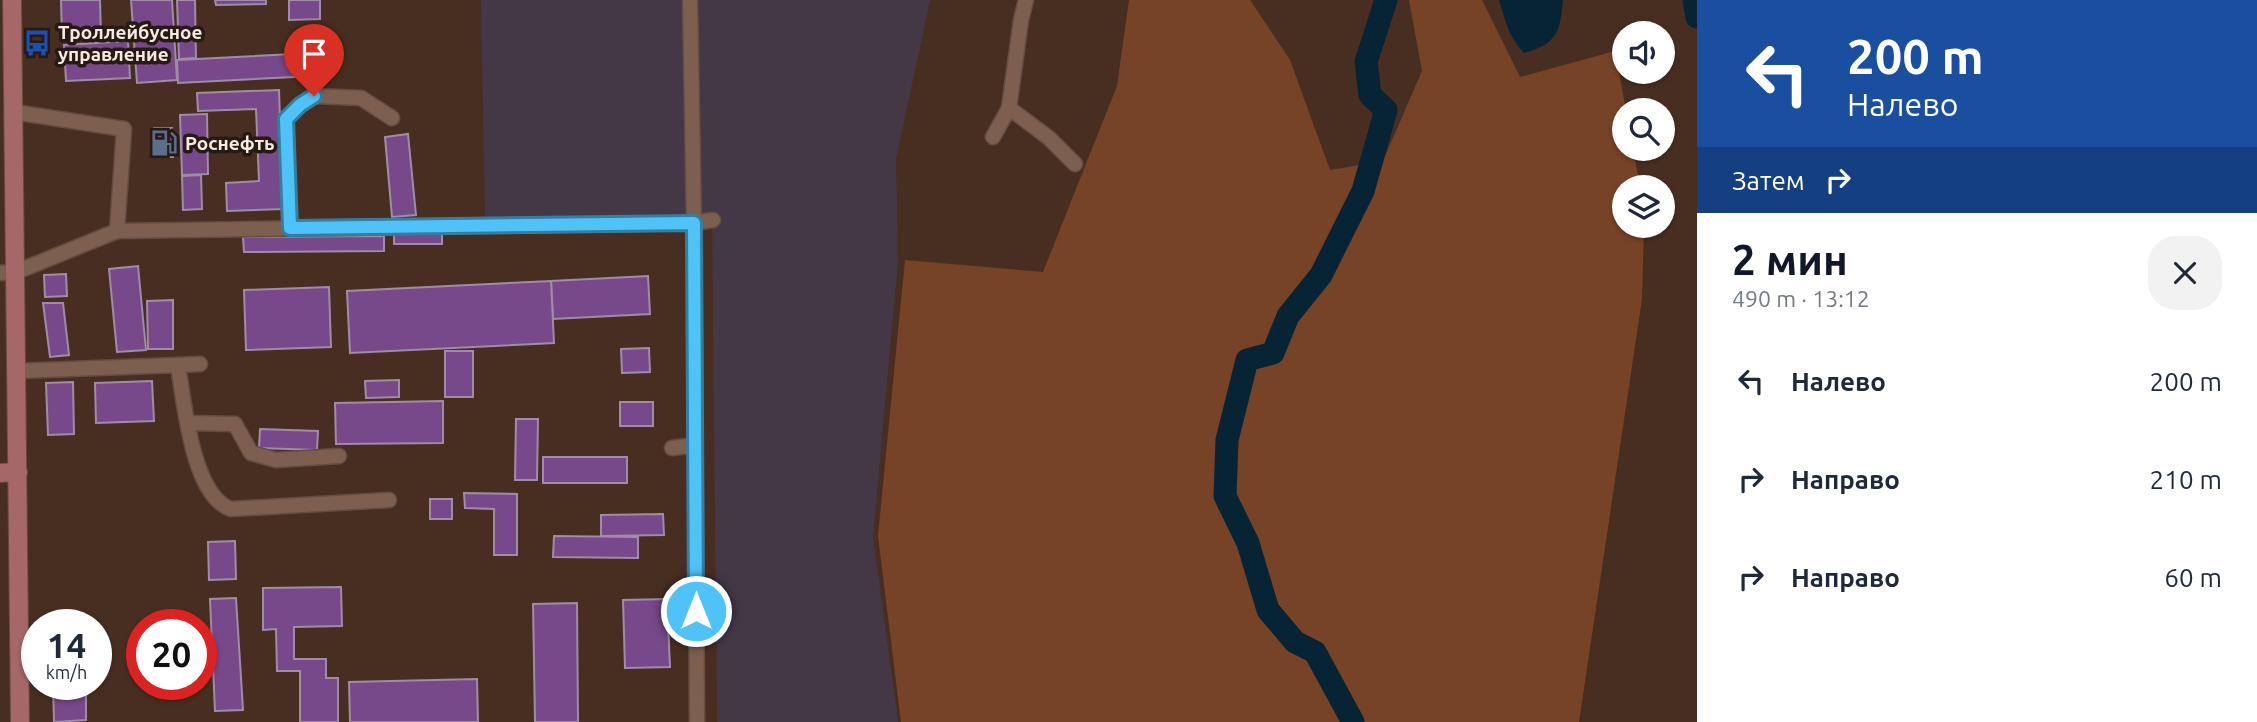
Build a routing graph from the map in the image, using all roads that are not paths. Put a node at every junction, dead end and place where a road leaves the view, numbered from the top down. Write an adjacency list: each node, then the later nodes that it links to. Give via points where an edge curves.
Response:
1 (12, 0): 5 (main road)
2 (690, 0): 10 (street)
3 (1026, 0): 4 (street)
4 (1009, 108): 7 (street); 8 (street)
5 (14, 112): 12 (street, via 124,129); 13 (main road)
6 (392, 118): 11 (street, via 361,97 314,96 286,119)
7 (993, 137)
8 (1075, 164)
9 (713, 220): 10 (street)
10 (694, 223): 11 (street); 18 (street)
11 (290, 228): 12 (street)
12 (117, 231): 13 (street)
13 (8, 272): 16 (main road)
14 (200, 364): 15 (street)
15 (178, 365): 16 (street); 17 (street)
16 (17, 371): 21 (main road)
17 (188, 423): 20 (street, via 235,424 251,453 276,460); 22 (street, via 199,471 221,505 231,509)
18 (695, 445): 19 (street); 24 (street)
19 (672, 448)
20 (339, 456)
21 (9, 481): 23 (main road)
22 (390, 500)
23 (20, 722)
24 (697, 722)

